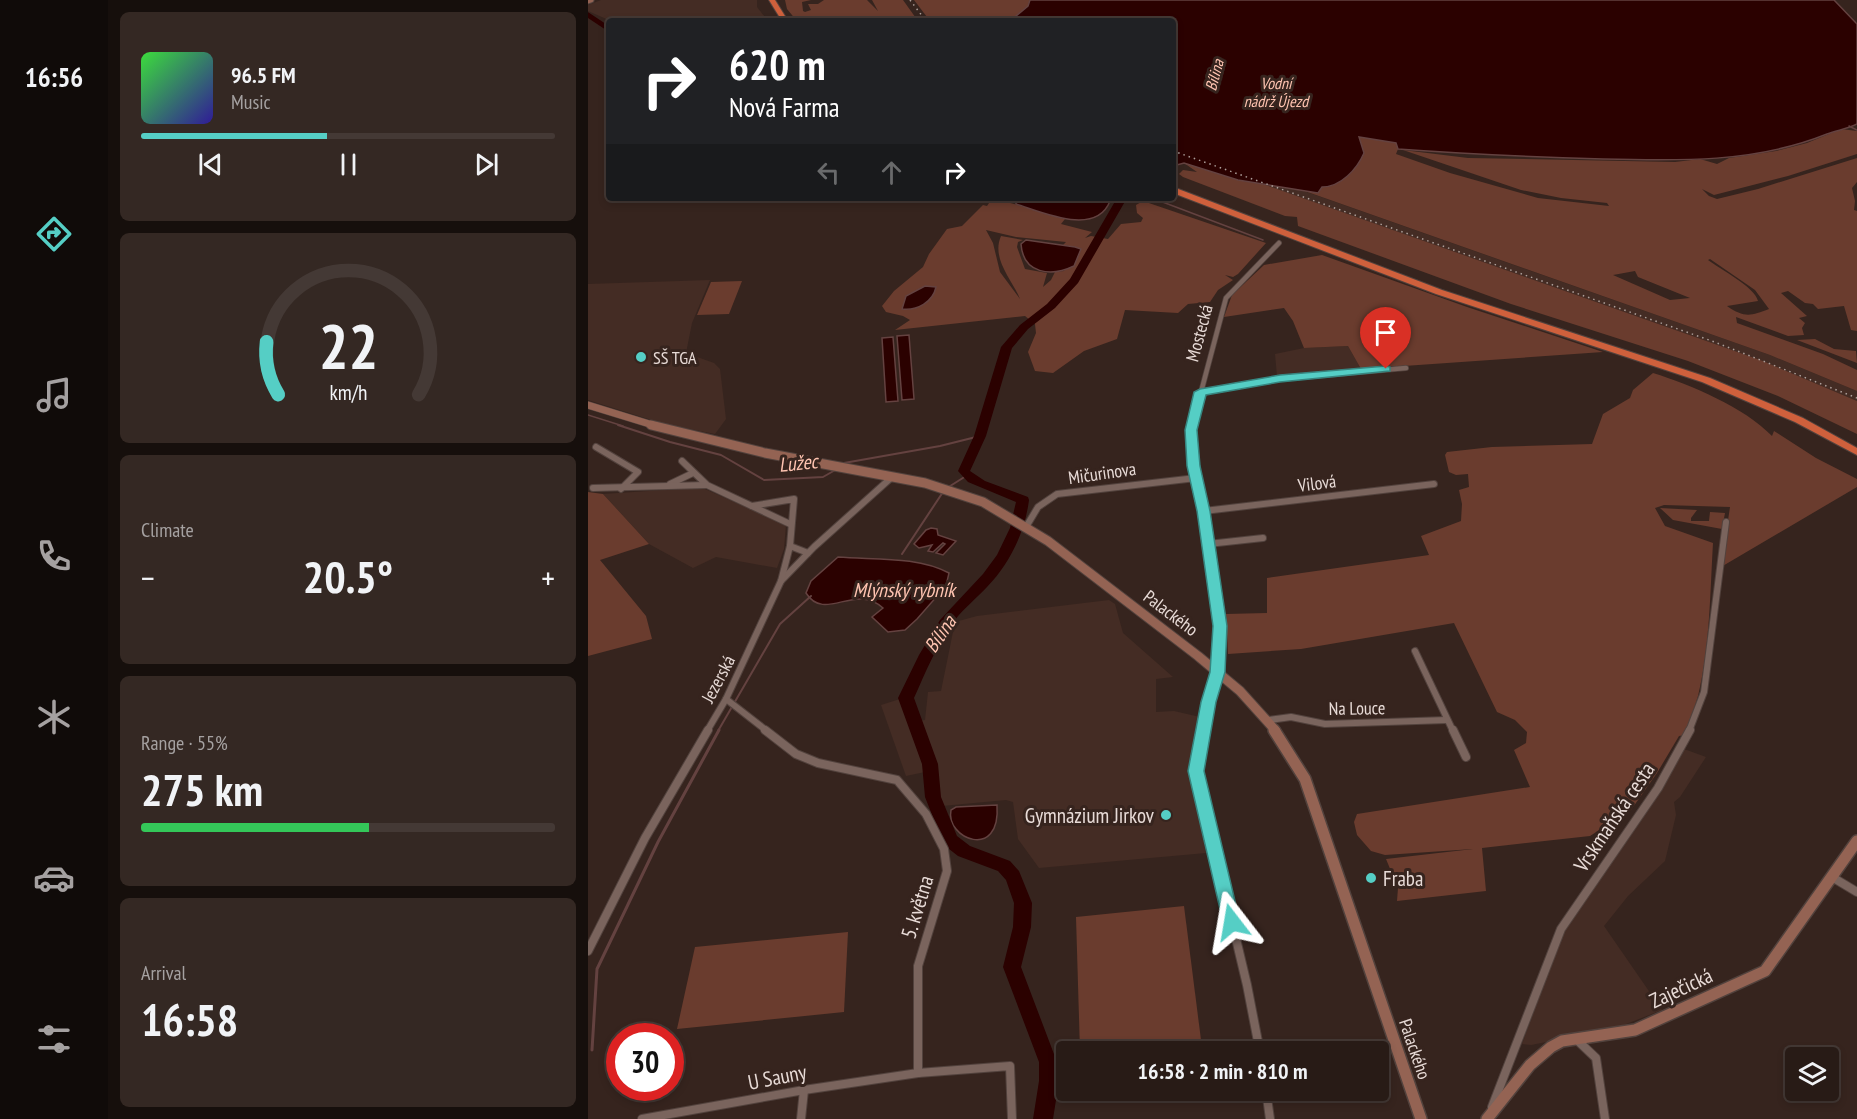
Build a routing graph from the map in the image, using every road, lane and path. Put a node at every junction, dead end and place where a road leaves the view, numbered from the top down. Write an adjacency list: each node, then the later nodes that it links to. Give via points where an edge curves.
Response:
1 (764, 0): 3 (highway)
2 (772, 0): 4 (highway)
3 (775, 18)
4 (783, 18)
5 (1176, 186): 11 (highway, via 1406,274 1677,363 1772,400)
6 (1176, 191): 13 (highway, via 1439,292 1706,380 1799,420)
7 (1279, 243): 9 (street, Mostecká, via 1226,298)
8 (1406, 368): 9 (street, via 1291,377)
9 (1200, 392): 17 (street, Mostecká, via 1191,430)
10 (588, 405): 16 (street, Palackého, via 754,451)
11 (1857, 444)
12 (596, 447): 22 (street, via 638,472)
13 (1857, 452)
14 (682, 461): 15 (street)
15 (693, 473): 19 (street); 20 (street)
16 (892, 477): 27 (street, Palackého, via 985,503); 31 (street)
17 (1196, 478): 24 (street, Mostecká); 27 (street, Mičurinova, via 1057,494 1038,507)
18 (1434, 484): 24 (street, Vilová)
19 (707, 485): 20 (street); 23 (street)
20 (667, 486): 22 (street)
21 (593, 488): 22 (street)
22 (621, 489)
23 (752, 506): 26 (street); 26 (street, Jezerská, via 794,499)
24 (1204, 511): 29 (street, Mostecká)
25 (1726, 522): 53 (street, Vrskmaňská cesta, via 1704,692 1687,736 1659,788 1561,929)
26 (790, 524): 30 (street, Jezerská)
27 (1026, 528): 34 (street, Palackého)
28 (1263, 538): 29 (street)
29 (1208, 544): 34 (street, Mostecká, via 1220,626)
30 (790, 546): 31 (street); 32 (street, Jezerská)
31 (808, 553): 32 (street)
32 (781, 581): 35 (street, Jezerská)
33 (1416, 651): 37 (street)
34 (1217, 672): 36 (street, Palackého); 44 (street, Mostecká, via 1196,771)
35 (726, 699): 42 (street, Jezerská, via 645,838); 45 (street, 5. května, via 796,754 818,763 897,780 926,814 944,849 947,871 918,966)
36 (1269, 720): 37 (street, Na Louce, via 1291,717 1325,724); 52 (street, Palackého, via 1287,744 1310,792)
37 (1447, 720): 38 (street)
38 (1466, 757)
39 (1857, 841): 40 (street, Zaječická)
40 (1832, 877): 41 (street); 43 (street, Zaječická, via 1765,971 1635,1030)
41 (1857, 892)
42 (588, 951)
43 (1575, 1039): 53 (street, Zaječická, via 1551,1045 1537,1057); 54 (street, via 1596,1058)
44 (1258, 1041)
45 (918, 1073): 46 (street, U Sauny); 50 (street, via 1010,1066)
46 (804, 1090): 48 (street, U Sauny); 49 (street)
47 (1267, 1101): 51 (street)
48 (642, 1119)
49 (801, 1119)
50 (1012, 1119)
51 (1269, 1119)
52 (1421, 1119)
53 (1487, 1119)
54 (1605, 1119)

